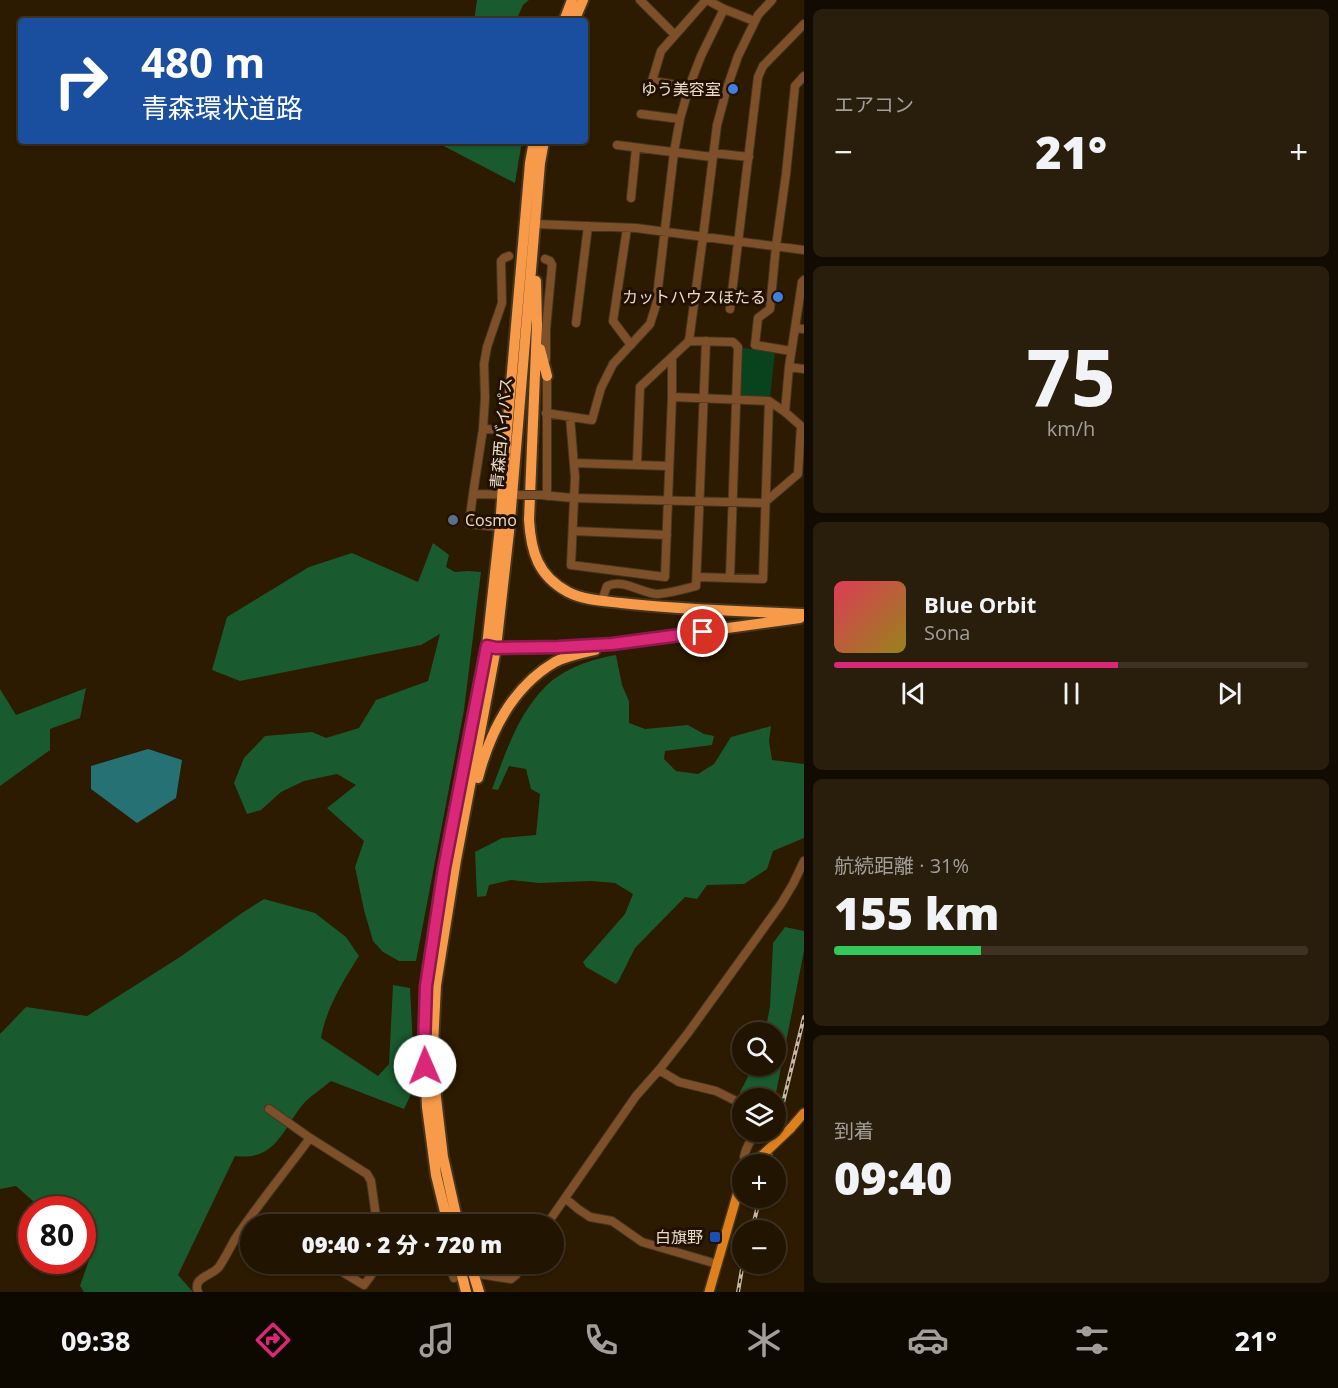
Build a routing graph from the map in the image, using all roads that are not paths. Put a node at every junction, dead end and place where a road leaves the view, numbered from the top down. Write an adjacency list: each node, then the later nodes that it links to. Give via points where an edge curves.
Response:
1 (572, 0): 7 (highway)
2 (583, 0): 8 (highway)
3 (640, 0): 11 (street)
4 (707, 0): 6 (street); 11 (street)
5 (772, 0): 9 (street)
6 (724, 9): 9 (street); 13 (street)
7 (565, 18)
8 (575, 18)
9 (754, 21): 21 (street, via 727,88)
10 (804, 24): 22 (street, via 763,66 758,77)
11 (675, 35): 13 (street, via 662,51 652,81)
12 (804, 76): 30 (street, via 795,86)
13 (689, 87): 15 (street)
14 (641, 114): 15 (street)
15 (680, 119): 20 (street)
16 (533, 144): 57 (highway, 青森西バイパス)
17 (543, 144): 24 (highway, 青森西バイパス)
18 (617, 145): 19 (street)
19 (636, 148): 20 (street); 23 (street)
20 (674, 152): 21 (street); 27 (street)
21 (712, 155): 22 (street); 28 (street)
22 (749, 157): 29 (street)
23 (631, 198)
24 (535, 224): 25 (street); 38 (highway); 62 (highway, 青森西バイパス)
25 (588, 226): 26 (street); 37 (street)
26 (627, 228): 27 (street); 43 (street, via 613,321)
27 (664, 232): 28 (street); 43 (street, via 656,305 650,324)
28 (703, 237): 29 (street); 41 (street)
29 (739, 242): 30 (street); 36 (street)
30 (776, 246): 31 (street); 44 (street, via 770,309 758,318 755,345)
31 (804, 250)
32 (509, 256): 56 (street, via 501,261 502,303 485,356)
33 (545, 259): 48 (street, via 552,265 546,329)
34 (804, 280): 35 (street)
35 (802, 291): 39 (street)
36 (730, 309)
37 (576, 323)
38 (537, 325): 48 (highway); 74 (highway, via 529,520 533,550 547,576 567,592)
39 (795, 328): 40 (street); 44 (street)
40 (804, 329)
41 (689, 341): 42 (street); 45 (street)
42 (706, 341): 50 (street); 51 (street, via 733,342 738,347)
43 (632, 345): 55 (street, via 613,364 592,420)
44 (791, 351): 46 (street)
45 (672, 357): 49 (street); 59 (street, via 640,387)
46 (789, 367): 47 (street); 53 (street)
47 (804, 369)
48 (547, 376): 54 (street)
49 (672, 397): 50 (street); 60 (street)
50 (704, 398): 51 (street); 66 (street)
51 (736, 399): 52 (street); 67 (street)
52 (769, 401): 53 (street); 68 (street)
53 (785, 412): 68 (street, via 801,426 798,474)
54 (546, 413): 55 (street); 63 (street)
55 (570, 417): 58 (street)
56 (483, 429): 57 (street); 61 (street)
57 (507, 430): 62 (highway, 青森西バイパス)
58 (574, 463): 59 (street); 64 (street)
59 (637, 464): 60 (street)
60 (668, 466): 65 (street)
61 (473, 494): 62 (street); 69 (street, via 469,524)
62 (512, 495): 63 (street, bridge); 69 (highway, 青森西バイパス); 77 (highway, 青森西バイパス)
63 (544, 496): 64 (street)
64 (573, 498): 65 (street); 70 (street)
65 (668, 500): 66 (street); 71 (street)
66 (700, 502): 67 (street); 72 (street)
67 (733, 503): 68 (street); 73 (street)
68 (764, 503): 73 (street, via 763,579)
69 (500, 527): 77 (highway, 青森西バイパス)
70 (573, 531): 71 (street); 71 (street, via 571,565 665,577)
71 (667, 535)
72 (697, 577): 73 (street); 74 (street, via 696,586 657,594 612,583)
73 (730, 577)
74 (602, 600): 75 (highway)
75 (804, 616): 76 (highway)
76 (612, 644): 77 (highway); 78 (highway, via 557,661 528,682 507,707 482,764)
77 (491, 647): 78 (highway, 青森西バイパス); 89 (highway, 青森西バイパス, via 444,868 426,986 427,1107)
78 (456, 860): 90 (highway, 青森西バイパス, via 436,985 433,1045 443,1157)
79 (804, 861): 80 (street, via 781,904)
80 (659, 1070): 81 (street, via 679,1082); 86 (street, via 636,1096)
81 (732, 1099)
82 (269, 1109): 84 (street)
83 (804, 1113): 85 (main road, bridge)
84 (310, 1138): 88 (street, via 367,1174); 101 (street, via 218,1269 197,1283)
85 (764, 1154)
86 (565, 1198): 91 (street); 92 (street, via 590,1217 612,1221 642,1242)
87 (733, 1208): 92 (main road)
88 (375, 1214)
89 (446, 1214)
90 (456, 1214)
91 (554, 1214)
92 (717, 1264): 104 (main road)
93 (346, 1274): 94 (street, via 364,1285)
94 (372, 1274)
95 (454, 1274): 100 (street)
96 (459, 1274): 102 (highway)
97 (473, 1274): 103 (highway)
98 (493, 1274): 99 (street, via 511,1279)
99 (516, 1274)
100 (454, 1278)
101 (198, 1292)
102 (466, 1292)
103 (479, 1292)
104 (709, 1292)

